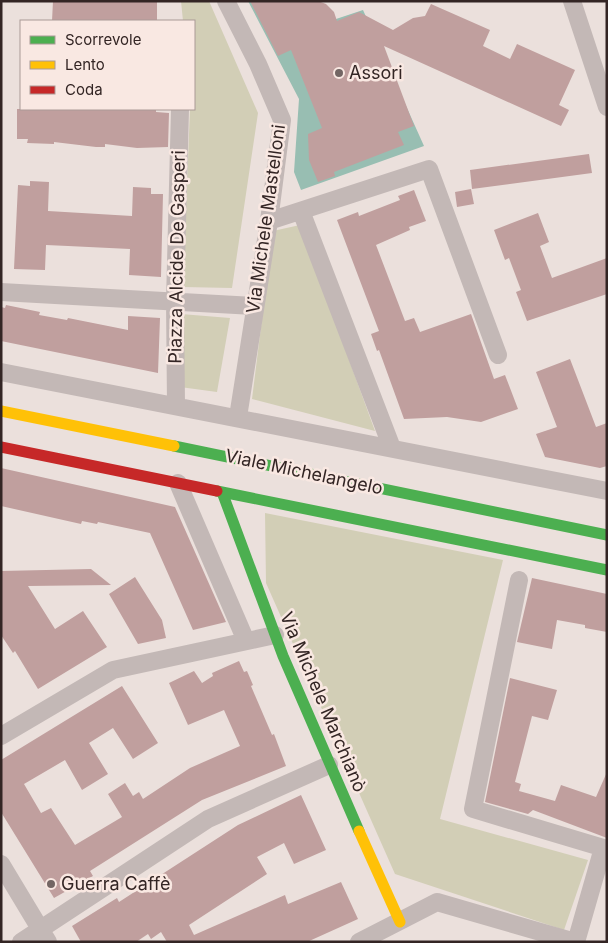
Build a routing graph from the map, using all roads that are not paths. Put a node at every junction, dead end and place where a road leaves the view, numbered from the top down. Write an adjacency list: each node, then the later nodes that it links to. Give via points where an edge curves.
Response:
1 (226, 1): 6 (street, Via Michele Mastelloni, via 282,120)
2 (572, 1): 3 (street)
3 (607, 107)
4 (180, 110): 8 (street, Piazza Alcide De Gasperi)
5 (301, 211): 6 (street); 10 (street, via 429,169); 16 (street)
6 (269, 221): 9 (street, Via Michele Mastelloni)
7 (1, 292): 8 (street)
8 (175, 301): 9 (street); 12 (street, Piazza Alcide De Gasperi)
9 (254, 306): 14 (street, Via Michele Mastelloni)
10 (498, 355)
11 (1, 372): 12 (street)
12 (176, 405): 14 (street)
13 (1, 411): 20 (street, Viale Michelangelo)
14 (238, 417): 16 (street)
15 (1, 446): 17 (street, Viale Michelangelo)
16 (392, 448): 18 (street)
17 (178, 483): 19 (street, Viale Michelangelo); 24 (street)
18 (607, 491)
19 (222, 492): 21 (street, Viale Michelangelo); 23 (street, Via Michele Marchianò)
20 (607, 535)
21 (607, 570)
22 (519, 580): 27 (street, via 473,809)
23 (275, 634): 24 (street); 26 (street, Via Michele Marchianò)
24 (246, 641): 25 (street, via 113,670)
25 (1, 736)
26 (329, 765): 29 (street, Via Michele Marchianò); 30 (street, via 208,820)
27 (605, 848): 33 (street)
28 (1, 864): 30 (street)
29 (400, 922): 32 (street); 33 (street, via 437,902)
30 (44, 936): 31 (street)
31 (21, 942)
32 (359, 942)
33 (575, 942)

